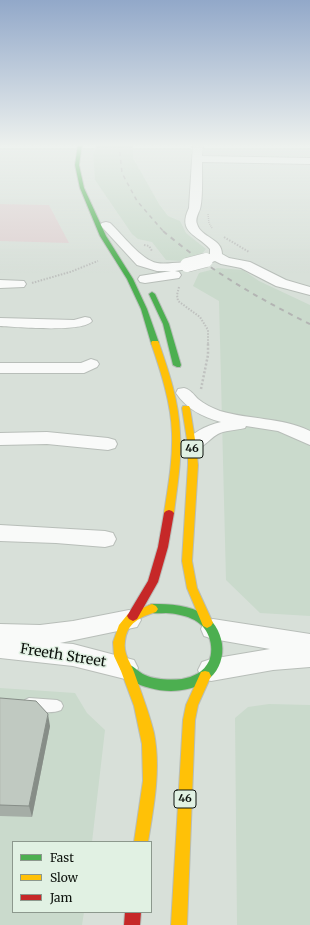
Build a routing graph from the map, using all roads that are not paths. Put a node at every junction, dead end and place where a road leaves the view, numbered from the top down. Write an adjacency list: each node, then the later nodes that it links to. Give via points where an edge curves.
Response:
1 (82, 187): 3 (main road, 46)
2 (196, 187): 5 (street, via 195,208 204,229)
3 (92, 210): 4 (main road, 46); 8 (main road, 46, via 103,236)
4 (106, 225): 6 (street, via 142,262); 7 (main road, 46)
5 (221, 256): 6 (street); 11 (street, via 252,262 276,275); 12 (street, via 281,283)
6 (185, 271): 7 (street); 13 (street, via 165,283)
7 (144, 277): 8 (main road); 13 (main road, 46)
8 (130, 279): 27 (main road, 46, via 144,309 165,371 176,434 163,548 153,582)
9 (0, 284): 10 (street)
10 (18, 284)
11 (310, 286)
12 (310, 291)
13 (155, 299): 18 (main road, 46, via 166,324)
14 (85, 321): 15 (street, via 76,324)
15 (0, 322)
16 (91, 364): 17 (street, via 84,368)
17 (0, 368)
18 (178, 371)
19 (183, 389): 20 (street, via 191,401 206,412); 24 (main road, 46)
20 (252, 422): 22 (street, via 286,428); 24 (street, via 213,429)
21 (0, 439): 23 (street, via 47,438)
22 (310, 439)
23 (108, 444)
24 (192, 446): 28 (main road, 46, via 187,561 192,588)
25 (0, 533): 26 (street)
26 (105, 539)
27 (131, 618): 28 (main road, via 152,609 174,609 195,614); 29 (street, Freeth Street, via 73,631 40,635); 33 (main road, 46, via 120,632 118,643 119,656)
28 (210, 626): 30 (street); 34 (main road, 46, via 216,637 218,651)
29 (0, 634)
30 (310, 645)
31 (0, 647): 33 (street, Freeth Street, via 73,655)
32 (310, 656): 34 (street, via 273,659)
33 (126, 669): 34 (main road, via 146,681 172,686); 37 (main road, 46, via 146,728 150,751 149,786)
34 (208, 673): 40 (main road, 46, via 192,705 189,720)
35 (14, 704): 36 (lane)
36 (57, 706)
37 (141, 841)
38 (133, 913): 39 (main road)
39 (132, 925)
40 (179, 925)

